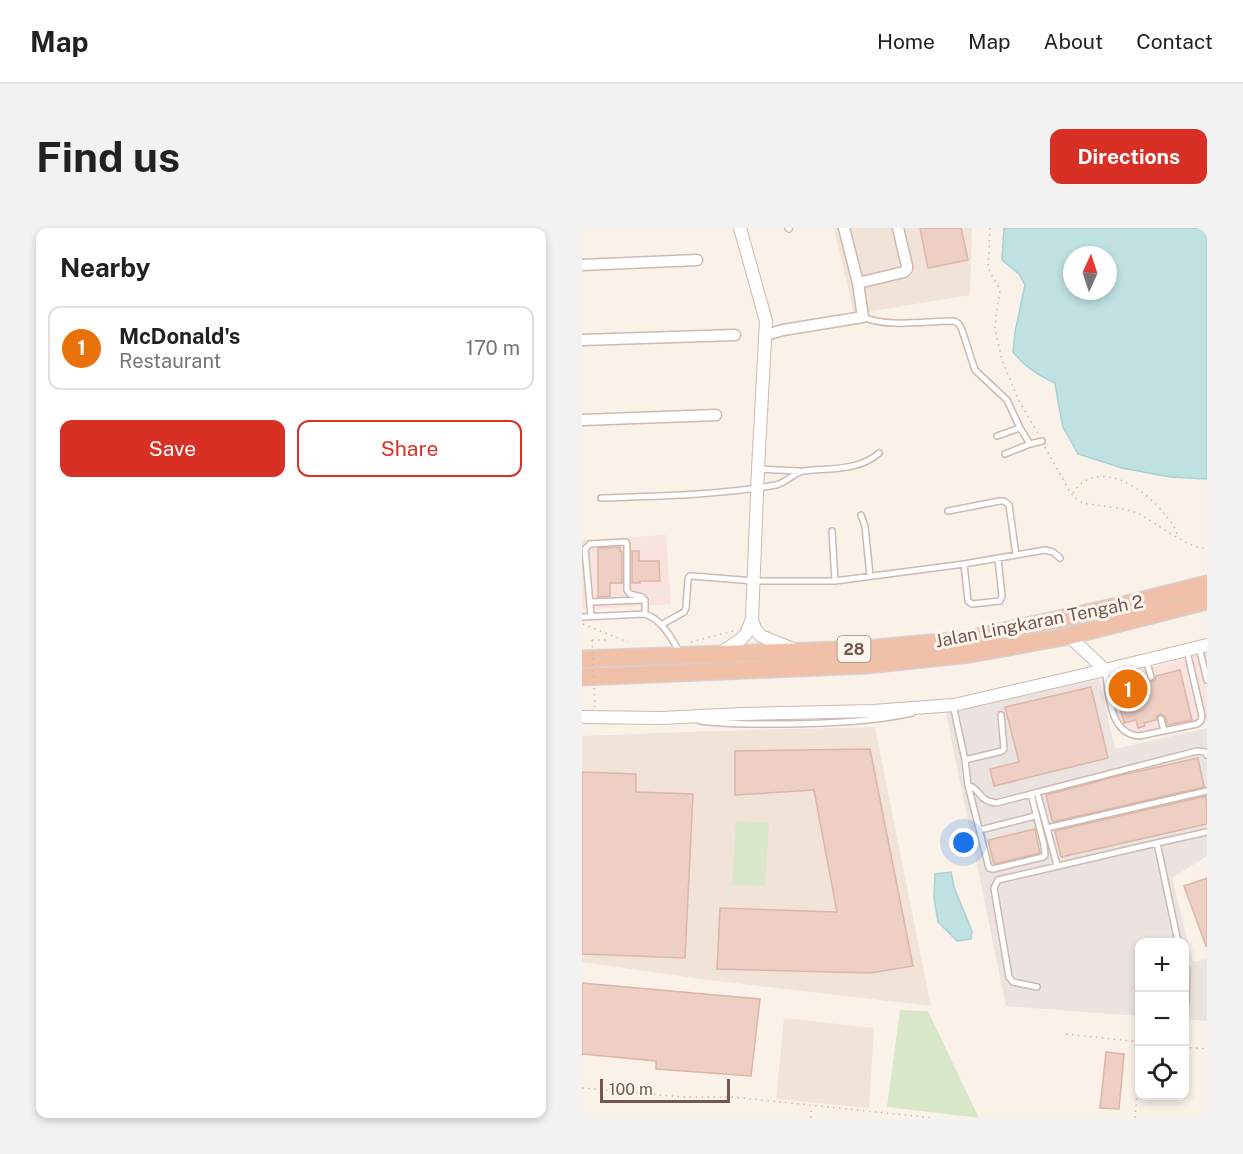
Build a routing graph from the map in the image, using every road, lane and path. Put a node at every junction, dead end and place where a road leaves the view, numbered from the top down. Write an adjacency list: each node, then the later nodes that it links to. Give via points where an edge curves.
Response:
1 (740, 228): 10 (street, via 766,321)
2 (844, 228): 7 (street)
3 (898, 228): 7 (street, via 907,269)
4 (990, 228): 16 (path, via 988,268 1000,293 995,329 1002,360)
5 (697, 260): 6 (street)
6 (582, 265)
7 (858, 283): 8 (street)
8 (863, 317): 10 (street); 14 (lane, via 895,323 959,324 975,370 1007,400)
9 (735, 335): 11 (street)
10 (766, 335): 20 (street)
11 (582, 340)
12 (716, 416): 13 (street)
13 (582, 420)
14 (1020, 428): 15 (lane); 17 (lane)
15 (997, 436)
16 (1042, 441): 17 (lane); 23 (path)
17 (1030, 444): 19 (lane)
18 (879, 453): 21 (lane, via 841,469)
19 (1005, 454)
20 (758, 469): 21 (lane); 22 (street)
21 (801, 471): 22 (lane, via 779,484)
22 (757, 487): 24 (lane); 35 (street)
23 (1072, 494): 28 (path, via 1083,503 1137,513); 28 (path, via 1080,483 1093,477 1126,481 1159,507 1177,530)
24 (601, 498)
25 (948, 511): 30 (lane, via 1007,503)
26 (861, 515): 34 (lane)
27 (832, 531): 36 (lane)
28 (1177, 537): 29 (path)
29 (1207, 548)
30 (1016, 555): 31 (lane, via 1049,550); 32 (lane)
31 (1060, 558)
32 (998, 559): 33 (lane); 33 (lane, via 1000,601 969,603)
33 (964, 564): 34 (lane)
34 (870, 576): 36 (lane)
35 (754, 581): 36 (lane); 44 (street); 46 (lane, via 690,576 684,612)
36 (835, 581)
37 (1207, 584): 55 (highway, Jalan Lingkaran Tengah 2 / 28, via 963,640)
38 (645, 600): 40 (lane); 40 (lane, via 627,590 626,542 590,544 585,549); 41 (lane)
39 (1207, 601): 49 (highway, Jalan Lingkaran Tengah 2 / 28)
40 (590, 602): 42 (lane)
41 (645, 614): 42 (lane); 46 (lane)
42 (591, 616): 43 (lane)
43 (582, 617)
44 (752, 619): 48 (street); 55 (street, via 761,636)
45 (582, 624): 47 (path)
46 (661, 625): 54 (lane, via 674,642)
47 (608, 634): 50 (path); 51 (path)
48 (746, 634): 54 (path, via 735,631); 56 (street)
49 (1069, 636): 60 (street); 61 (highway, Jalan Lingkaran Tengah 2 / 28, via 903,662)
50 (608, 640): 52 (path); 65 (path, bridge, via 592,640)
51 (628, 642)
52 (608, 645)
53 (1198, 647): 57 (street); 59 (lane); 69 (lane, via 1201,721)
54 (686, 649): 56 (highway, Jalan Lingkaran Tengah 2 / 28); 58 (highway, Jalan Lingkaran Tengah 2 / 28)
55 (798, 651): 56 (highway, Jalan Lingkaran Tengah 2 / 28)
56 (719, 654)
57 (1146, 659): 60 (street); 62 (lane)
58 (582, 660)
59 (1205, 661): 63 (lane)
60 (1105, 670): 64 (street); 69 (lane, via 1114,719 1124,730 1132,736)
61 (582, 677)
62 (1151, 677)
63 (1207, 680)
64 (954, 705): 67 (street, via 662,718); 71 (lane)
65 (595, 707)
66 (1001, 715): 71 (lane, via 1004,749)
67 (582, 717)
68 (1161, 719): 69 (lane)
69 (1164, 731)
70 (1207, 755): 74 (lane, via 1197,751)
71 (965, 760): 72 (lane)
72 (968, 785): 74 (lane, via 981,798 996,803); 77 (lane)
73 (1207, 791): 76 (lane)
74 (1034, 793): 75 (lane); 76 (lane)
75 (1035, 816): 77 (lane); 77 (lane, via 1046,853 1043,857 989,868)
76 (1047, 828): 80 (lane)
77 (980, 830)
78 (1207, 832): 79 (lane)
79 (1157, 843): 80 (lane); 81 (lane)
80 (1057, 865): 82 (lane, via 998,880 994,888 1009,977 1012,982)
81 (1177, 938)
82 (1037, 987)
83 (1066, 1034): 84 (path)
84 (1135, 1041)
85 (1189, 1047): 86 (path)
86 (1207, 1049)
87 (582, 1088): 89 (path)
88 (1136, 1100): 92 (path)
89 (811, 1105): 90 (path); 91 (path)
90 (811, 1118)
91 (934, 1118)
92 (1135, 1118)

